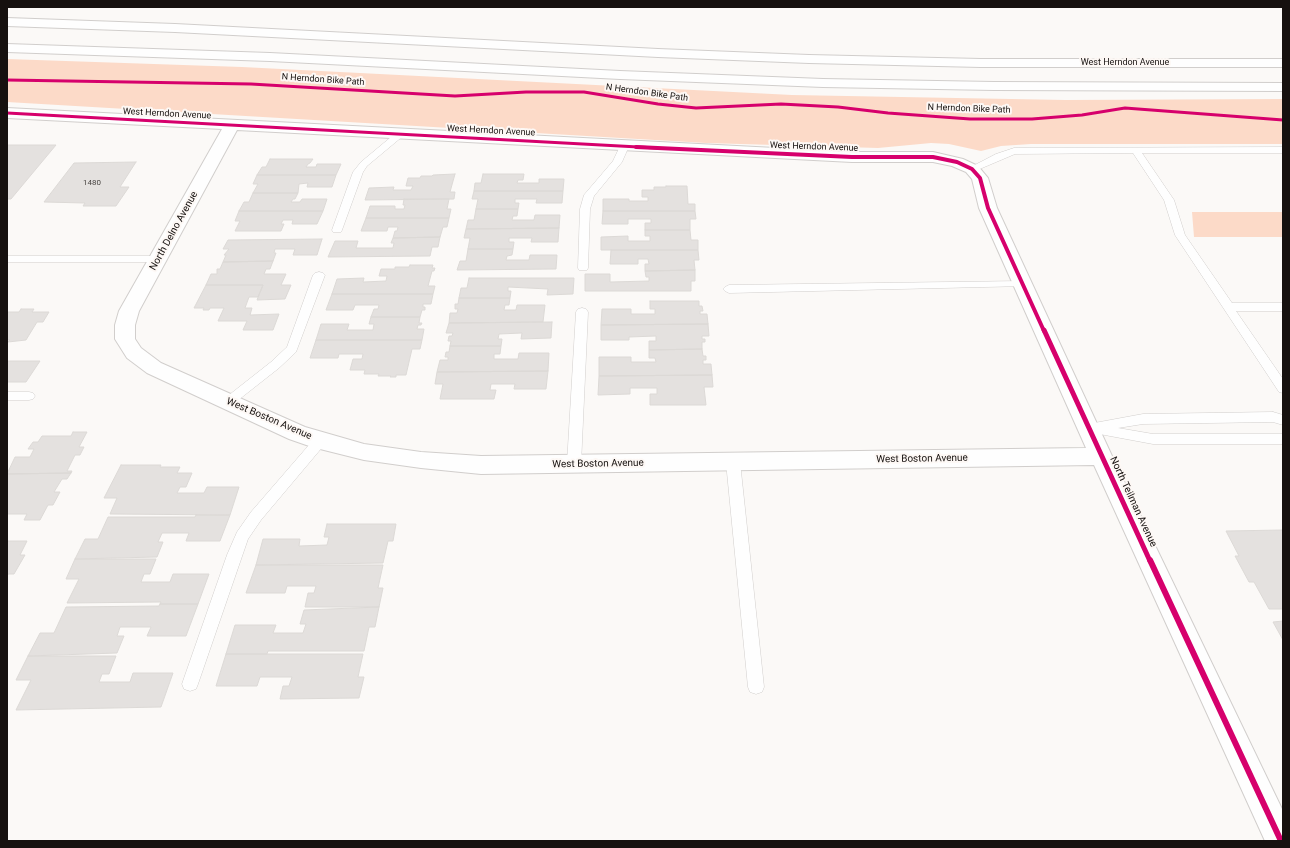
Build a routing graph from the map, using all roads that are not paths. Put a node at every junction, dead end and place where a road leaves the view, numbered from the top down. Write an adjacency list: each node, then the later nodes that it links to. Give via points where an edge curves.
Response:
1 (7, 22): 3 (main road, West Herndon Avenue, via 809,59 981,63)
2 (7, 48): 4 (main road, via 255,56 823,83)
3 (1283, 63)
4 (1283, 87)
5 (7, 113): 6 (main road, West Herndon Avenue)
6 (232, 125): 7 (main road, West Herndon Avenue); 14 (main road, North Delno Avenue)
7 (400, 134): 8 (main road, West Herndon Avenue); 12 (lane, via 358,172)
8 (624, 146): 11 (main road, West Herndon Avenue, via 852,157 933,157 957,162); 15 (lane, via 617,162 589,195 585,209)
9 (1135, 150): 10 (lane); 11 (lane, via 1014,151); 19 (lane, via 1169,200 1180,235)
10 (1283, 150)
11 (972, 169): 17 (main road, North Teilman Avenue, via 980,178 988,208)
12 (336, 230)
13 (7, 259): 14 (lane)
14 (158, 259): 22 (main road, North Delno Avenue, via 129,311)
15 (584, 268)
16 (319, 275): 26 (lane, via 292,349)
17 (1023, 284): 18 (lane); 28 (main road, North Teilman Avenue)
18 (729, 289)
19 (1228, 307): 20 (lane); 23 (lane)
20 (1283, 307)
21 (582, 312): 33 (lane)
22 (124, 339): 26 (main road, West Boston Avenue, via 134,353 154,368)
23 (1283, 390)
24 (7, 396): 25 (lane)
25 (29, 396)
26 (228, 402): 30 (main road, West Boston Avenue, via 296,433)
27 (1283, 420): 28 (lane, via 1273,417 1143,418)
28 (1089, 429): 29 (lane, via 1153,439); 31 (main road, North Teilman Avenue)
29 (1283, 439)
30 (320, 441): 33 (main road, West Boston Avenue, via 364,452 421,460 481,465); 34 (lane, via 242,536)
31 (1102, 456): 32 (main road, West Boston Avenue); 36 (main road, North Teilman Avenue)
32 (733, 462): 33 (main road, West Boston Avenue); 35 (lane)
33 (574, 464)
34 (190, 684)
35 (756, 688)
36 (1281, 841)

